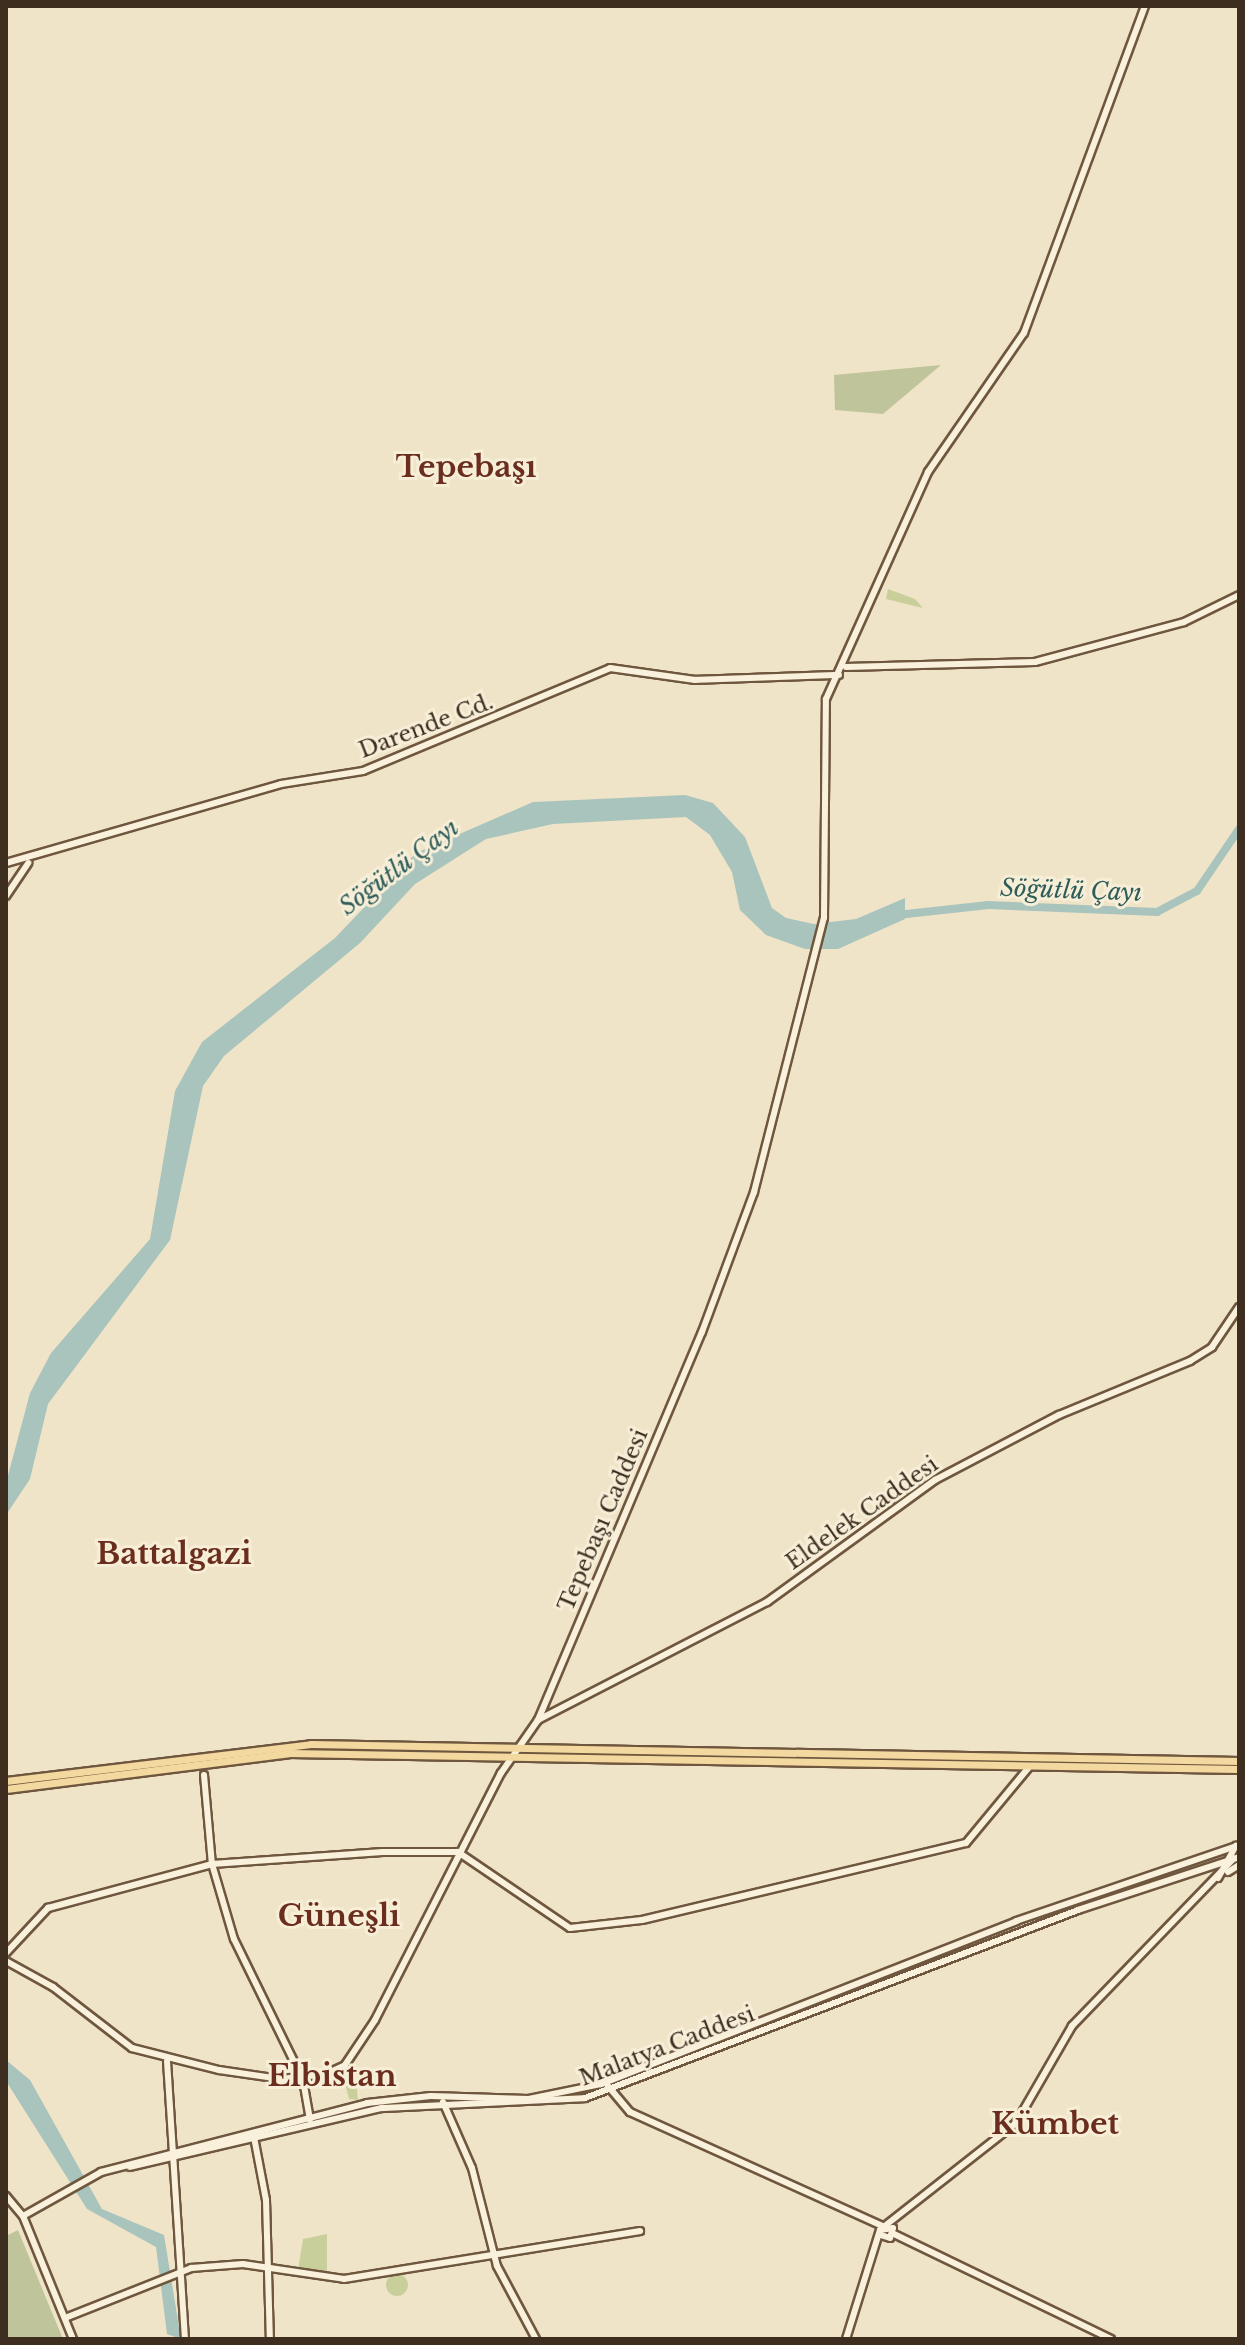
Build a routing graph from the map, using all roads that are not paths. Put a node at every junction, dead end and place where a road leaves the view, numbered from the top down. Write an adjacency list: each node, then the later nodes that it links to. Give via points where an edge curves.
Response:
1 (1145, 6): 3 (street, Tepebaşı Caddesi, via 1024,333 928,472)
2 (1239, 595): 3 (street, via 1184,622 1035,662)
3 (846, 667): 4 (street, Tepebaşı Caddesi)
4 (839, 675): 6 (street, Darende Cd., via 695,680 610,668 363,771 281,784); 9 (street, Tepebaşı Caddesi, via 823,711 824,918 754,1192)
5 (6, 863): 6 (street, Darende Cd.)
6 (28, 863): 7 (street)
7 (6, 896)
8 (1239, 1307): 9 (street, Eldelek Caddesi, via 1212,1347 1190,1361 1059,1415 935,1480 767,1602)
9 (538, 1720): 10 (street, Tepebaşı Caddesi)
10 (519, 1750): 11 (street, Tepebaşı Caddesi); 12 (main road); 16 (main road, via 284,1745)
11 (514, 1759): 13 (main road); 17 (main road, via 289,1753); 19 (street, Tepebaşı Caddesi)
12 (1239, 1761)
13 (1029, 1767): 14 (main road); 19 (street, via 966,1843 586,1930 570,1928)
14 (1239, 1769)
15 (204, 1775): 22 (street)
16 (6, 1781)
17 (6, 1789)
18 (1238, 1846): 20 (street); 21 (street); 30 (street, via 1016,1921)
19 (458, 1852): 22 (street); 29 (street, Tepebaşı Caddesi, via 375,2020 345,2065)
20 (1237, 1857): 21 (street, Malatya Caddesi); 24 (street)
21 (1226, 1861): 25 (street); 30 (street, Malatya Caddesi)
22 (210, 1865): 26 (street, via 48,1908); 29 (street, via 234,1939)
23 (1239, 1865): 24 (street)
24 (1228, 1872): 25 (street)
25 (1216, 1881): 38 (street, via 1149,1939 1072,2026 1016,2123 910,2205)
26 (6, 1953)
27 (6, 1961): 28 (street, via 53,1987 132,2048)
28 (167, 2061): 29 (street); 34 (street)
29 (303, 2080): 32 (street)
30 (608, 2085): 31 (street, via 528,2099); 38 (street, via 630,2112)
31 (442, 2100): 32 (street); 39 (street, via 472,2168)
32 (310, 2119): 33 (street); 34 (street)
33 (254, 2137): 34 (street); 40 (street, via 266,2200)
34 (174, 2152): 36 (street, via 88,2180); 41 (street)
35 (6, 2196): 36 (street)
36 (23, 2216): 42 (street)
37 (640, 2231): 39 (street)
38 (887, 2232): 47 (street); 48 (street)
39 (497, 2257): 40 (street, via 344,2279); 46 (street)
40 (264, 2268): 41 (street); 45 (street)
41 (176, 2272): 42 (street); 44 (street)
42 (65, 2318): 43 (street)
43 (73, 2339)
44 (185, 2339)
45 (270, 2339)
46 (536, 2339)
47 (846, 2339)
48 (1111, 2339)

